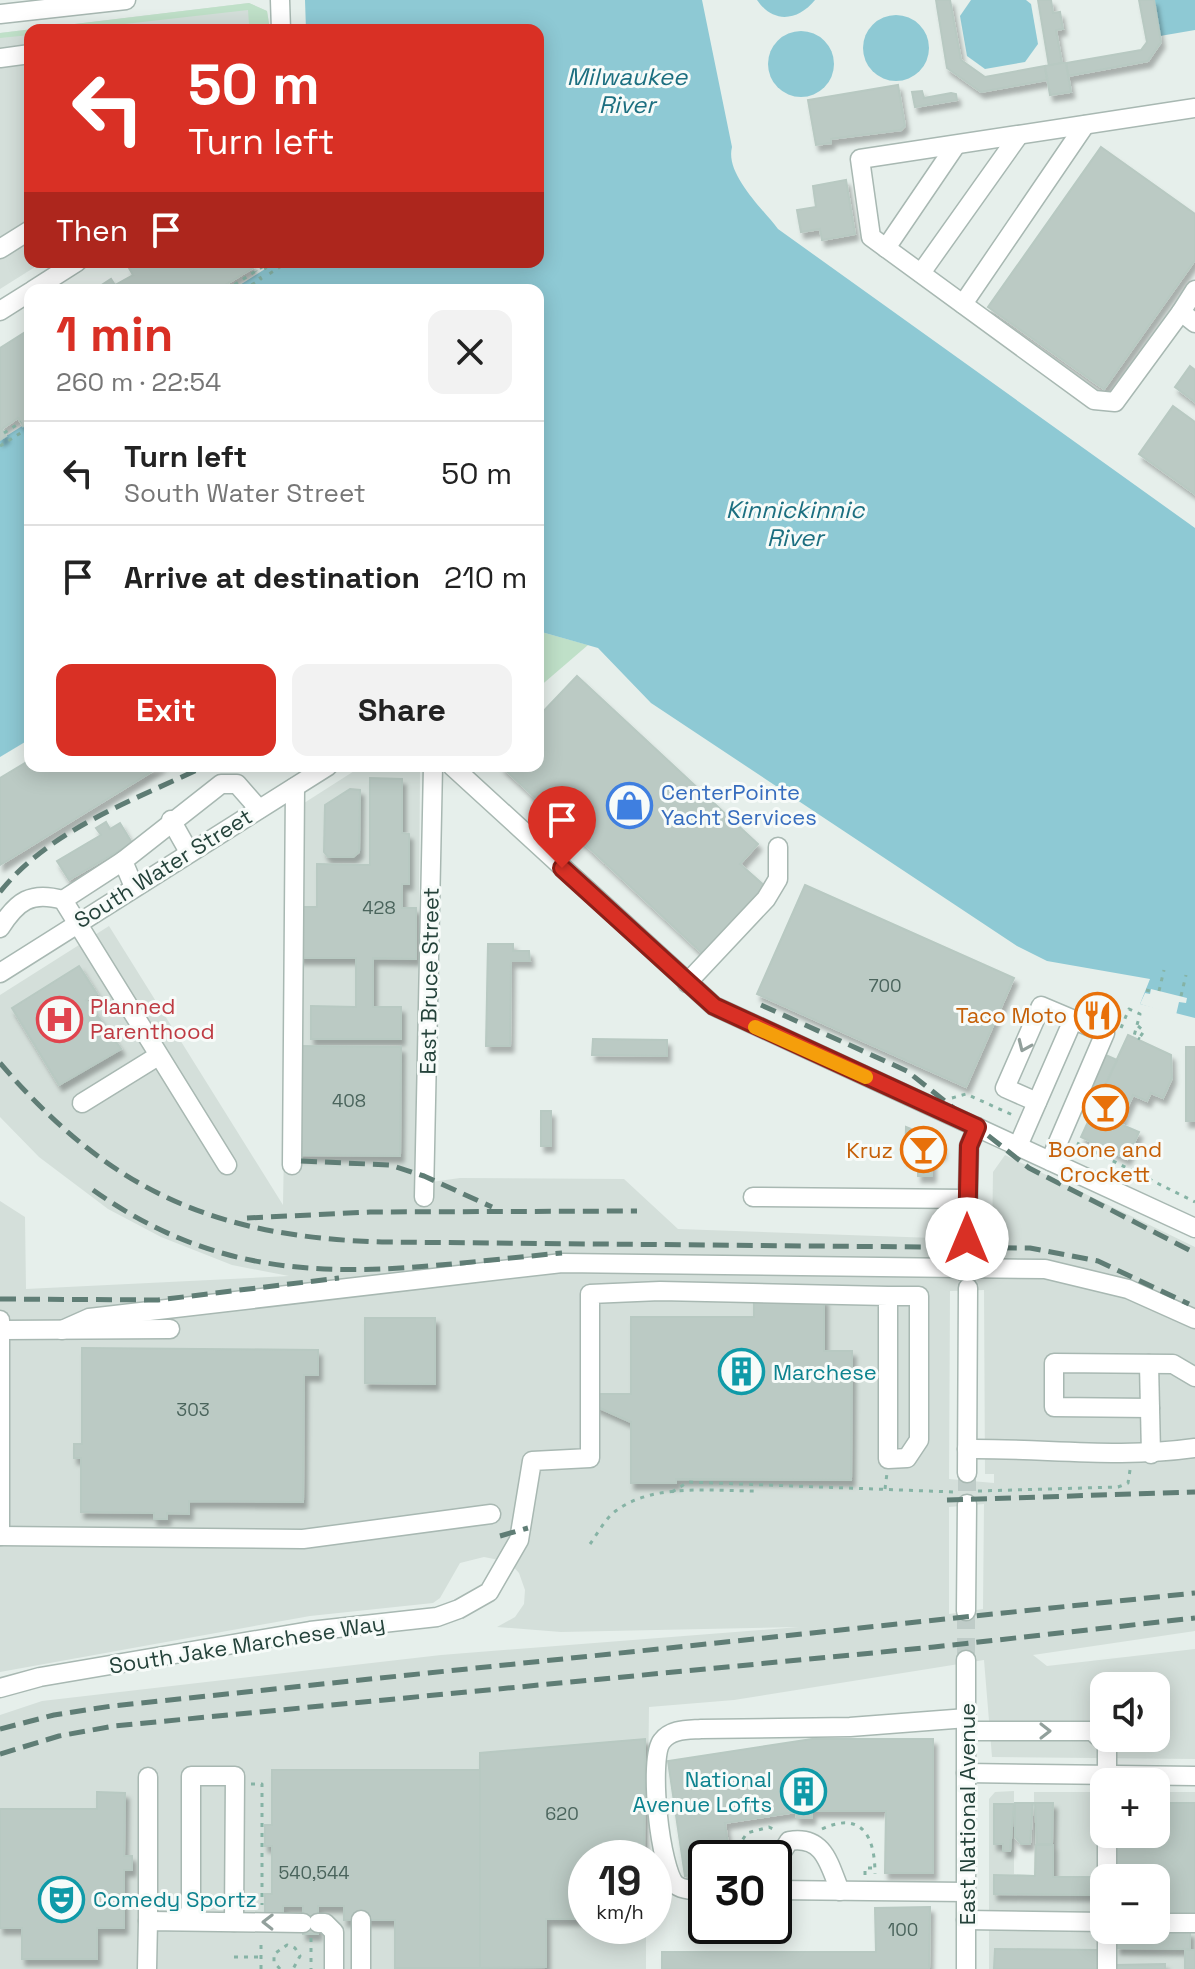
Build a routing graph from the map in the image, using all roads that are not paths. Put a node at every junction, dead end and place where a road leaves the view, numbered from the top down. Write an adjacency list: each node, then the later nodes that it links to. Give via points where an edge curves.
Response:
1 (126, 0): 3 (street)
2 (280, 0): 4 (street)
3 (0, 14)
4 (281, 24)
5 (24, 55): 6 (street)
6 (0, 58)
7 (1195, 108): 8 (street)
8 (1085, 125): 9 (street); 19 (street)
9 (1019, 135): 10 (street); 15 (street)
10 (956, 145): 12 (street); 12 (street, via 860,159 871,237)
11 (24, 234): 13 (street)
12 (886, 248): 15 (street)
13 (0, 249)
14 (67, 268): 16 (street)
15 (921, 273): 19 (street)
16 (42, 284)
17 (1195, 290): 21 (street)
18 (24, 296): 20 (street)
19 (963, 304): 21 (street, via 1094,400 1115,402)
20 (0, 311)
21 (1188, 317)
22 (319, 772): 25 (street, South Water Street)
23 (433, 772): 46 (street, East Bruce Street)
24 (458, 772): 36 (street)
25 (295, 787): 26 (street, South Water Street); 45 (street)
26 (259, 809): 27 (street, via 237,784 221,784); 29 (street, South Water Street)
27 (171, 820): 29 (street); 30 (street)
28 (778, 847): 36 (street, via 778,879 766,899)
29 (189, 852): 31 (street, South Water Street)
30 (123, 861): 31 (street); 32 (street)
31 (134, 887): 33 (street, South Water Street)
32 (63, 900): 33 (street); 34 (street, via 43,894 25,900)
33 (74, 924): 35 (street, South Water Street); 38 (street)
34 (0, 928)
35 (0, 973)
36 (687, 983): 41 (street, via 733,1016)
37 (1073, 1020): 39 (street); 39 (street, one-way to 39, via 1041,1006 1005,1088); 43 (street, via 1105,1033)
38 (158, 1056): 40 (street); 44 (street)
39 (1037, 1102): 42 (street)
40 (82, 1103)
41 (977, 1127): 42 (street); 48 (street, via 969,1146)
42 (1018, 1146): 43 (street)
43 (1050, 1161): 49 (street)
44 (227, 1165)
45 (292, 1165)
46 (424, 1197)
47 (753, 1197): 48 (street)
48 (967, 1199): 50 (street)
49 (1195, 1228)
50 (967, 1239)
51 (968, 1288): 61 (street)
52 (888, 1296): 52 (street, via 888,1459 907,1458 919,1440 919,1296); 69 (street, South Jake Marchese Way, via 590,1294 590,1458 532,1461 519,1540 489,1592 437,1617 310,1631)
53 (1195, 1319): 56 (street, via 1128,1289 1045,1269 562,1263 89,1318)
54 (1, 1325): 56 (street); 66 (street)
55 (170, 1329): 56 (street)
56 (62, 1330)
57 (1149, 1364): 58 (street, via 1173,1364); 59 (street); 59 (street, via 1054,1363 1054,1407)
58 (1195, 1377)
59 (1150, 1408): 62 (street)
60 (1195, 1448): 62 (street)
61 (967, 1449): 62 (street); 63 (street)
62 (1151, 1454)
63 (967, 1473)
64 (967, 1504): 67 (street)
65 (491, 1514): 66 (street, via 303,1539)
66 (0, 1536)
67 (966, 1611)
68 (966, 1660): 70 (street, East National Avenue)
69 (0, 1688)
70 (967, 1725): 71 (street, one-way to 71, via 1092,1731 1107,1744); 72 (street, East National Avenue); 78 (street, via 701,1729 665,1738 655,1759 666,1865 673,1883)
71 (1107, 1768)
72 (966, 1773): 75 (street); 81 (street, East National Avenue)
73 (1195, 1776): 76 (street)
74 (148, 1777): 84 (street)
75 (1090, 1777)
76 (1170, 1777)
77 (792, 1841): 80 (street, via 813,1841 821,1847)
78 (688, 1888)
79 (792, 1890): 80 (street)
80 (840, 1891): 81 (street)
81 (966, 1892): 83 (street, East National Avenue)
82 (361, 1920): 93 (street)
83 (966, 1920): 87 (street); 94 (street, East National Avenue)
84 (148, 1921): 85 (street); 91 (street)
85 (185, 1921): 86 (street); 86 (street, via 191,1910 191,1776 235,1776)
86 (234, 1922): 92 (street, one-way to 86, via 334,1932 325,1923 311,1927)
87 (1090, 1922)
88 (1170, 1923): 89 (street)
89 (1195, 1923)
90 (1107, 1944): 95 (street)
91 (147, 1969)
92 (334, 1969)
93 (361, 1969)
94 (966, 1969)
95 (1107, 1969)

